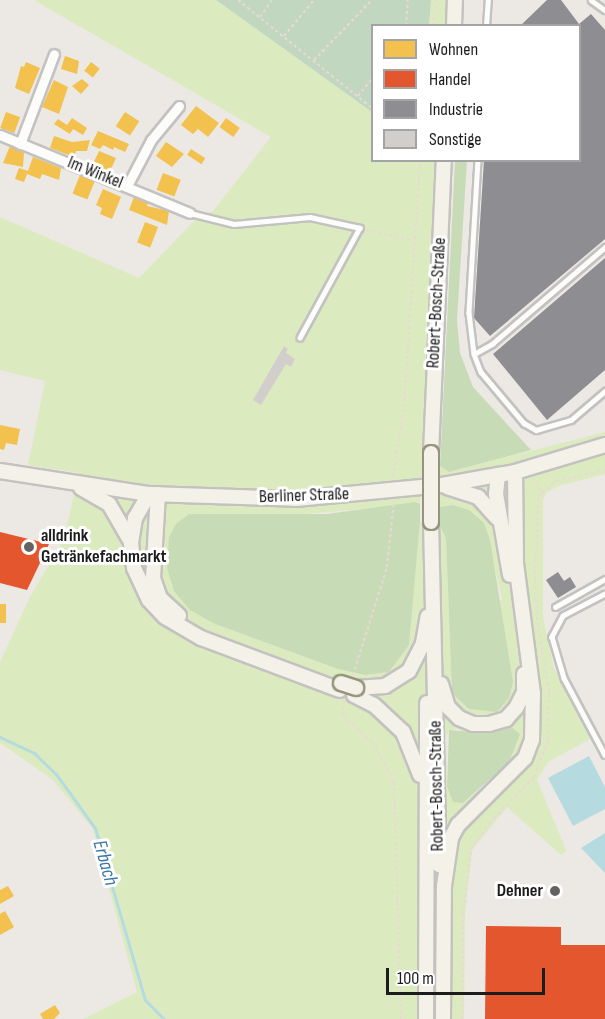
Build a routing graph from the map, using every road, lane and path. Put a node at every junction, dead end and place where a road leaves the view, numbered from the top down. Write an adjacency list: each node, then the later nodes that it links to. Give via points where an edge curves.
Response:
1 (238, 0): 11 (path)
2 (272, 0): 11 (path)
3 (314, 0): 16 (path)
4 (372, 0): 18 (path)
5 (408, 0): 12 (path)
6 (436, 0): 13 (path)
7 (455, 0): 14 (main road)
8 (488, 0): 15 (lane)
9 (591, 0): 10 (lane)
10 (605, 10)
11 (260, 17): 16 (path)
12 (406, 24)
13 (433, 24)
14 (453, 24)
15 (486, 24)
16 (284, 36): 18 (path)
17 (54, 54): 24 (street)
18 (314, 60): 20 (path)
19 (371, 80): 20 (path)
20 (358, 96): 22 (path)
21 (179, 106): 28 (street, via 151,140)
22 (371, 107)
23 (0, 135): 24 (street, Im Winkel)
24 (20, 144): 28 (street, Im Winkel)
25 (420, 162): 31 (path)
26 (444, 162): 47 (main road, Robert-Bosch-Straße, bridge, via 431,453)
27 (478, 162): 34 (lane, via 469,313)
28 (127, 186): 29 (street, Im Winkel)
29 (190, 213): 30 (lane, via 234,224 310,217)
30 (360, 228): 31 (path); 33 (lane)
31 (414, 240): 43 (path, via 404,407 392,474)
32 (605, 247): 34 (lane, via 492,344)
33 (300, 338)
34 (474, 354): 35 (lane, via 481,372 525,423 536,430 571,420)
35 (605, 391)
36 (605, 446): 39 (main road, Berliner Straße)
37 (605, 470): 59 (path, via 556,481 538,497 535,580 537,620 549,691 548,739 534,777 471,849 463,915)
38 (0, 471): 41 (main road, Berliner Straße)
39 (515, 472): 40 (main road, Berliner Straße); 58 (main road, via 516,563 533,694 532,740 525,758 458,825 451,838 444,886)
40 (498, 475): 42 (main road, Berliner Straße); 45 (main road)
41 (71, 483): 44 (main road, Berliner Straße); 46 (main road, via 109,504)
42 (442, 485): 43 (main road, Berliner Straße); 45 (main road, via 478,497 489,505)
43 (394, 490): 44 (main road, Berliner Straße, via 287,499); 53 (path, via 387,567)
44 (153, 494): 46 (main road, via 138,511); 53 (main road, via 153,578 171,610 202,630)
45 (500, 523): 52 (main road, via 525,676 524,692 516,708 506,719 489,724 473,724 459,718 442,695)
46 (131, 543): 53 (main road, via 138,581 165,617 201,638)
47 (431, 554): 50 (main road, Robert-Bosch-Straße); 52 (main road, Robert-Bosch-Straße)
48 (605, 579): 51 (lane)
49 (605, 594): 54 (lane, via 563,616 552,637 564,678)
50 (429, 596): 53 (main road, via 423,644 409,671 385,687); 55 (main road, Robert-Bosch-Straße)
51 (555, 607)
52 (435, 647): 58 (main road, Robert-Bosch-Straße)
53 (348, 688): 55 (main road, via 390,718 408,740 422,782); 56 (path, via 343,716 373,742 394,782)
54 (605, 755)
55 (424, 811): 57 (main road, Robert-Bosch-Straße)
56 (401, 1019)
57 (426, 1019)
58 (443, 1019)
59 (462, 1019)

